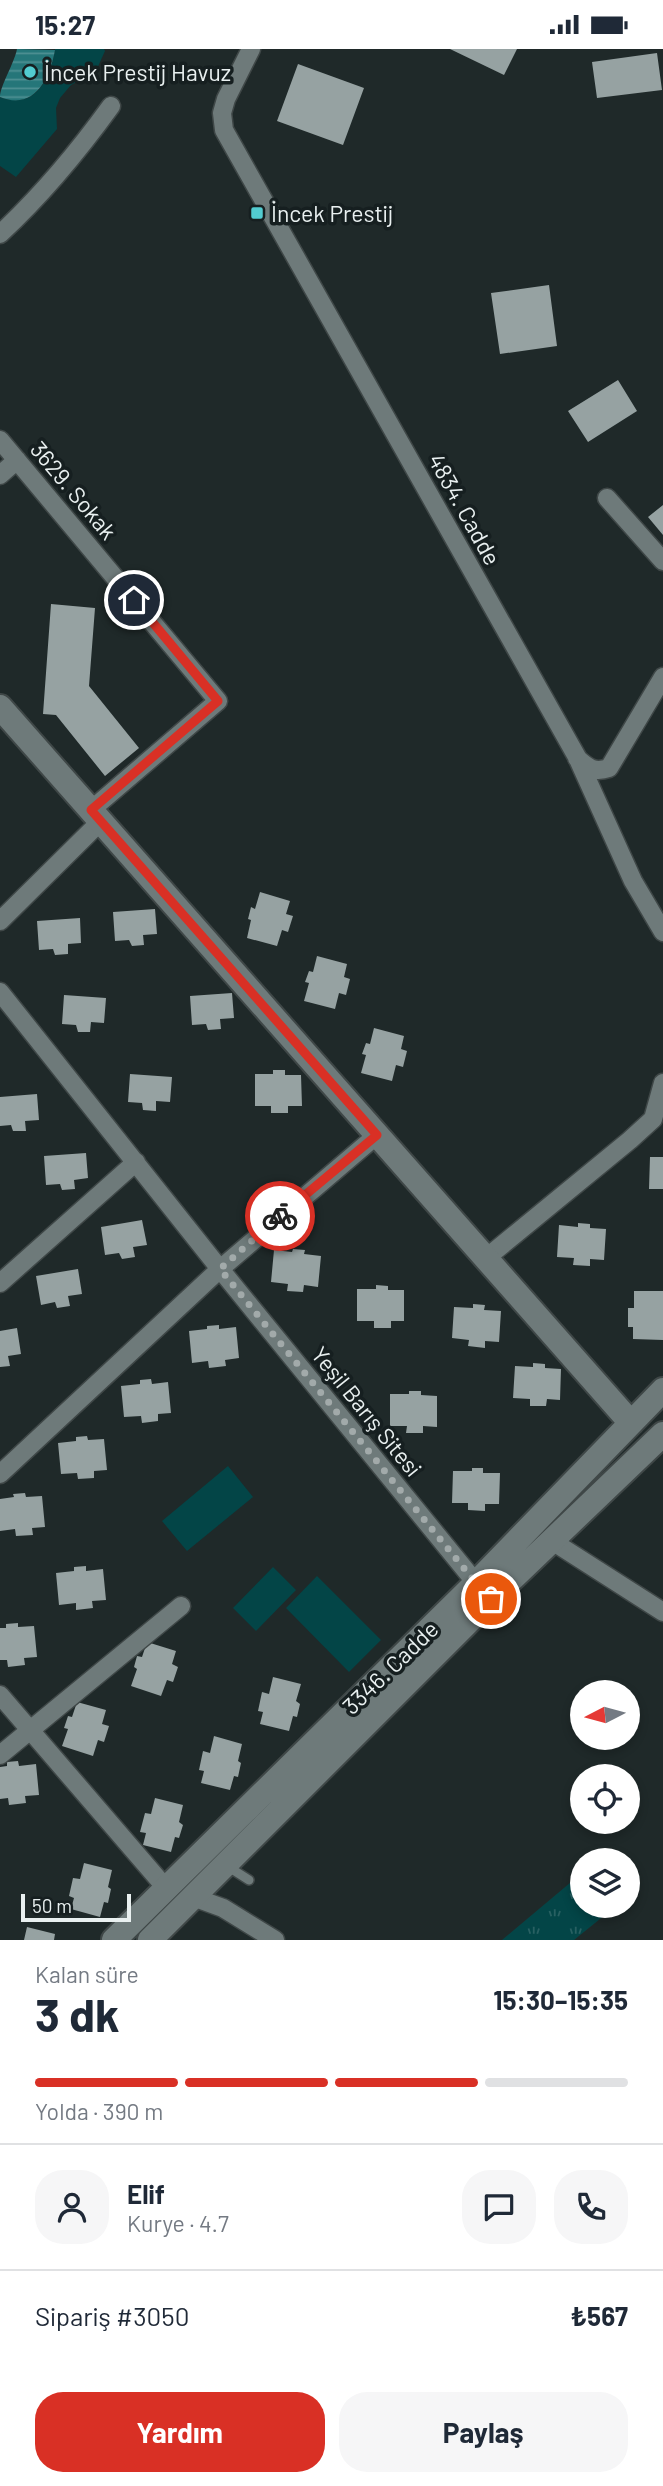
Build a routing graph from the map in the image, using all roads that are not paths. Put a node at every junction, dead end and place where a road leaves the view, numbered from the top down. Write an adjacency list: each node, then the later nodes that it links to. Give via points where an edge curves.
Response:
1 (251, 49): 11 (street, 4834. Cadde, via 226,99 224,130)
2 (111, 106): 3 (street, via 63,170)
3 (0, 234)
4 (0, 440): 5 (street, 3629. Sokak)
5 (17, 460): 6 (street); 12 (street, 3629. Sokak, via 218,701)
6 (0, 475)
7 (607, 498): 8 (street)
8 (663, 561)
9 (663, 677): 11 (street, via 609,768 589,769)
10 (0, 707): 12 (street)
11 (577, 757): 14 (street, 4834. Cadde, via 633,881)
12 (96, 816): 13 (street); 17 (street)
13 (0, 921)
14 (663, 932)
15 (0, 992): 18 (street, Yeşil Barış Sitesi)
16 (663, 1083): 19 (street, via 653,1119)
17 (377, 1135): 19 (street); 20 (street)
18 (136, 1163): 20 (street, Yeşil Barış Sitesi); 21 (street)
19 (485, 1259): 23 (street)
20 (220, 1269): 25 (street); 27 (street, Yeşil Barış Sitesi)
21 (0, 1283)
22 (663, 1390): 23 (street, 3346. Cadde)
23 (631, 1423): 27 (street, 3346. Cadde)
24 (663, 1434): 26 (street, 3346. Cadde)
25 (0, 1474)
26 (552, 1541): 27 (street, 3346. Cadde); 29 (street)
27 (483, 1591): 33 (street, 3346. Cadde); 35 (street, 3346. Cadde)
28 (181, 1606): 31 (street)
29 (663, 1612)
30 (0, 1695): 31 (street)
31 (29, 1731): 32 (street); 35 (street)
32 (0, 1755)
33 (225, 1865): 34 (lane); 36 (street, 3346. Cadde)
34 (249, 1880)
35 (165, 1887): 36 (street); 38 (street, 3346. Cadde)
36 (193, 1897): 37 (street, via 223,1908); 39 (street, 3346. Cadde)
37 (272, 1939)
38 (114, 1940)
39 (150, 1940)

